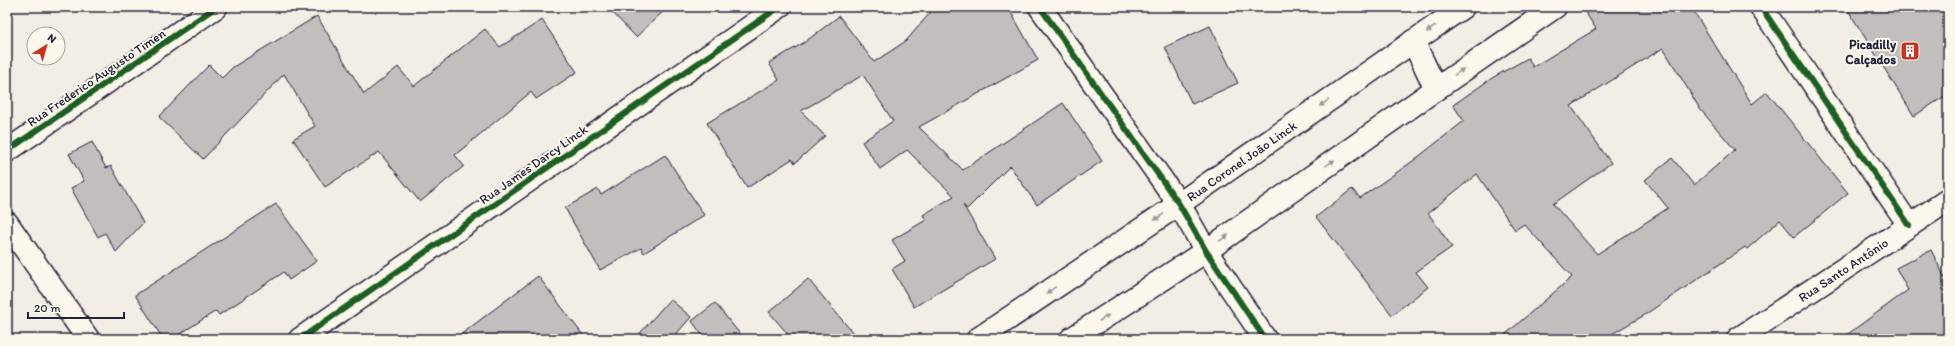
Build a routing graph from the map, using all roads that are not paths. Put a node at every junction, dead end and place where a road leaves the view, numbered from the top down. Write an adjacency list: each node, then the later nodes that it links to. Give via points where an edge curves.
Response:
1 (216, 7): 9 (street, Rua Frederico Augusto Timen)
2 (779, 7): 16 (street, Rua James Darcy Linck)
3 (1040, 7): 11 (street)
4 (1463, 7): 7 (street, Rua Coronel João Linck, one-way to 7)
5 (1555, 7): 8 (street, one-way to 5)
6 (1761, 7): 13 (street)
7 (1413, 41): 8 (street); 11 (street, Rua Coronel João Linck, one-way to 11)
8 (1436, 89): 14 (street, one-way to 8)
9 (7, 151)
10 (1948, 200): 13 (street, Rua Santo Antônio)
11 (1178, 204): 14 (street); 17 (street, Rua Coronel João Linck, one-way to 17)
12 (7, 223): 15 (street)
13 (1909, 225): 20 (street, Rua Santo Antônio)
14 (1206, 251): 18 (street, one-way to 14); 19 (street)
15 (88, 339)
16 (300, 339)
17 (978, 339)
18 (1071, 339)
19 (1265, 339)
20 (1738, 339)

